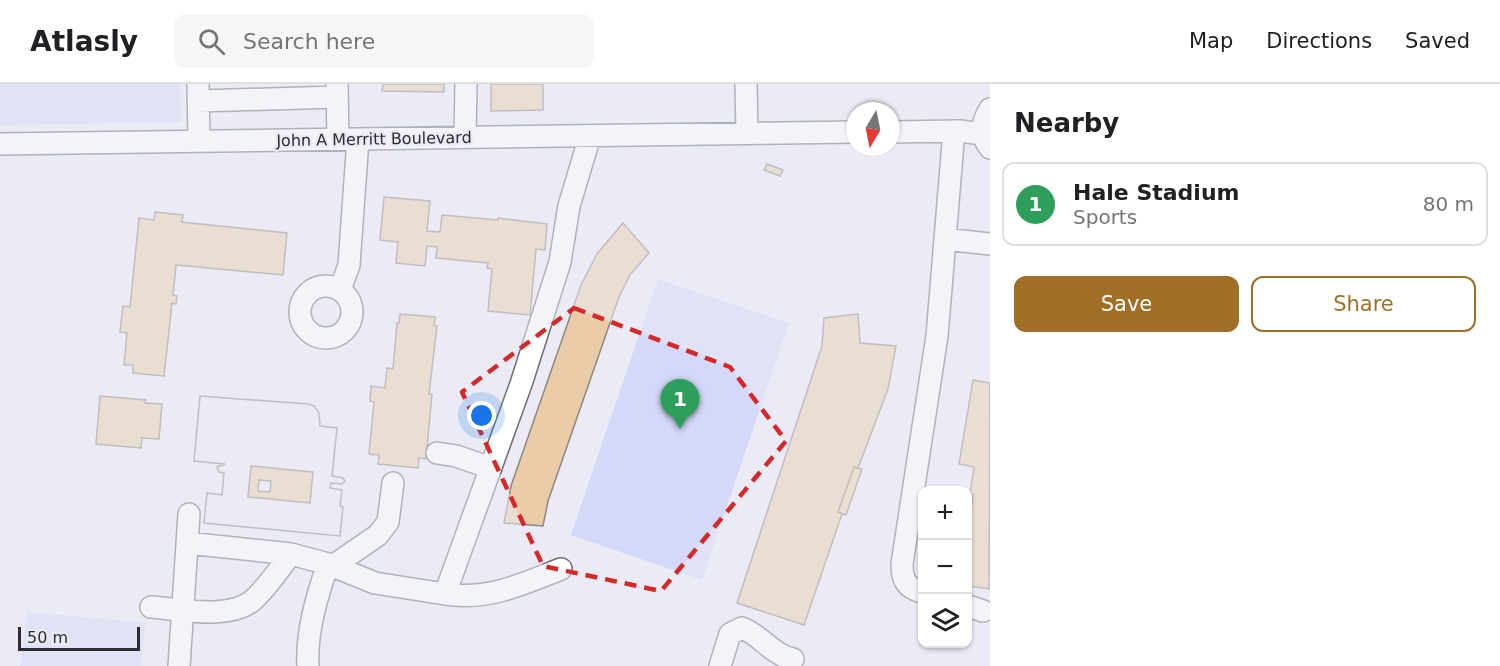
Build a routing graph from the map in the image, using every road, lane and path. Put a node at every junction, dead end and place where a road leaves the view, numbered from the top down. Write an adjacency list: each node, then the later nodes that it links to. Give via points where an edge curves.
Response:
1 (466, 84): 11 (street)
2 (746, 84): 9 (street)
3 (337, 90): 4 (street); 12 (street)
4 (198, 92): 13 (street)
5 (990, 110): 14 (street, via 982,125)
6 (954, 131): 8 (street); 14 (street); 16 (street)
7 (846, 132): 9 (street, John A Merritt Boulevard)
8 (900, 132)
9 (747, 133): 10 (street, John A Merritt Boulevard)
10 (590, 136): 11 (street, John A Merritt Boulevard); 20 (street, via 569,206 560,262)
11 (465, 137): 12 (street, John A Merritt Boulevard)
12 (348, 139): 13 (street, John A Merritt Boulevard); 18 (street, via 349,265)
13 (199, 141): 15 (street, John A Merritt Boulevard)
14 (986, 141)
15 (0, 144)
16 (945, 239): 17 (street); 27 (street, via 937,336 902,564 903,581)
17 (990, 244)
18 (340, 290)
19 (437, 453): 20 (street)
20 (491, 468): 28 (street)
21 (393, 483): 25 (street, via 388,522 378,535)
22 (189, 514): 23 (street)
23 (187, 543): 24 (street); 30 (street)
24 (291, 554): 25 (street); 30 (street, via 254,599 242,607 215,611)
25 (330, 565): 28 (street, via 375,583); 33 (street, via 312,624)
26 (561, 569): 28 (street, via 492,594)
27 (918, 590)
28 (445, 594)
29 (151, 607): 30 (street)
30 (183, 609): 32 (street)
31 (781, 660): 34 (street, via 753,632 742,628 730,634)
32 (179, 666)
33 (308, 666)
34 (720, 666)

